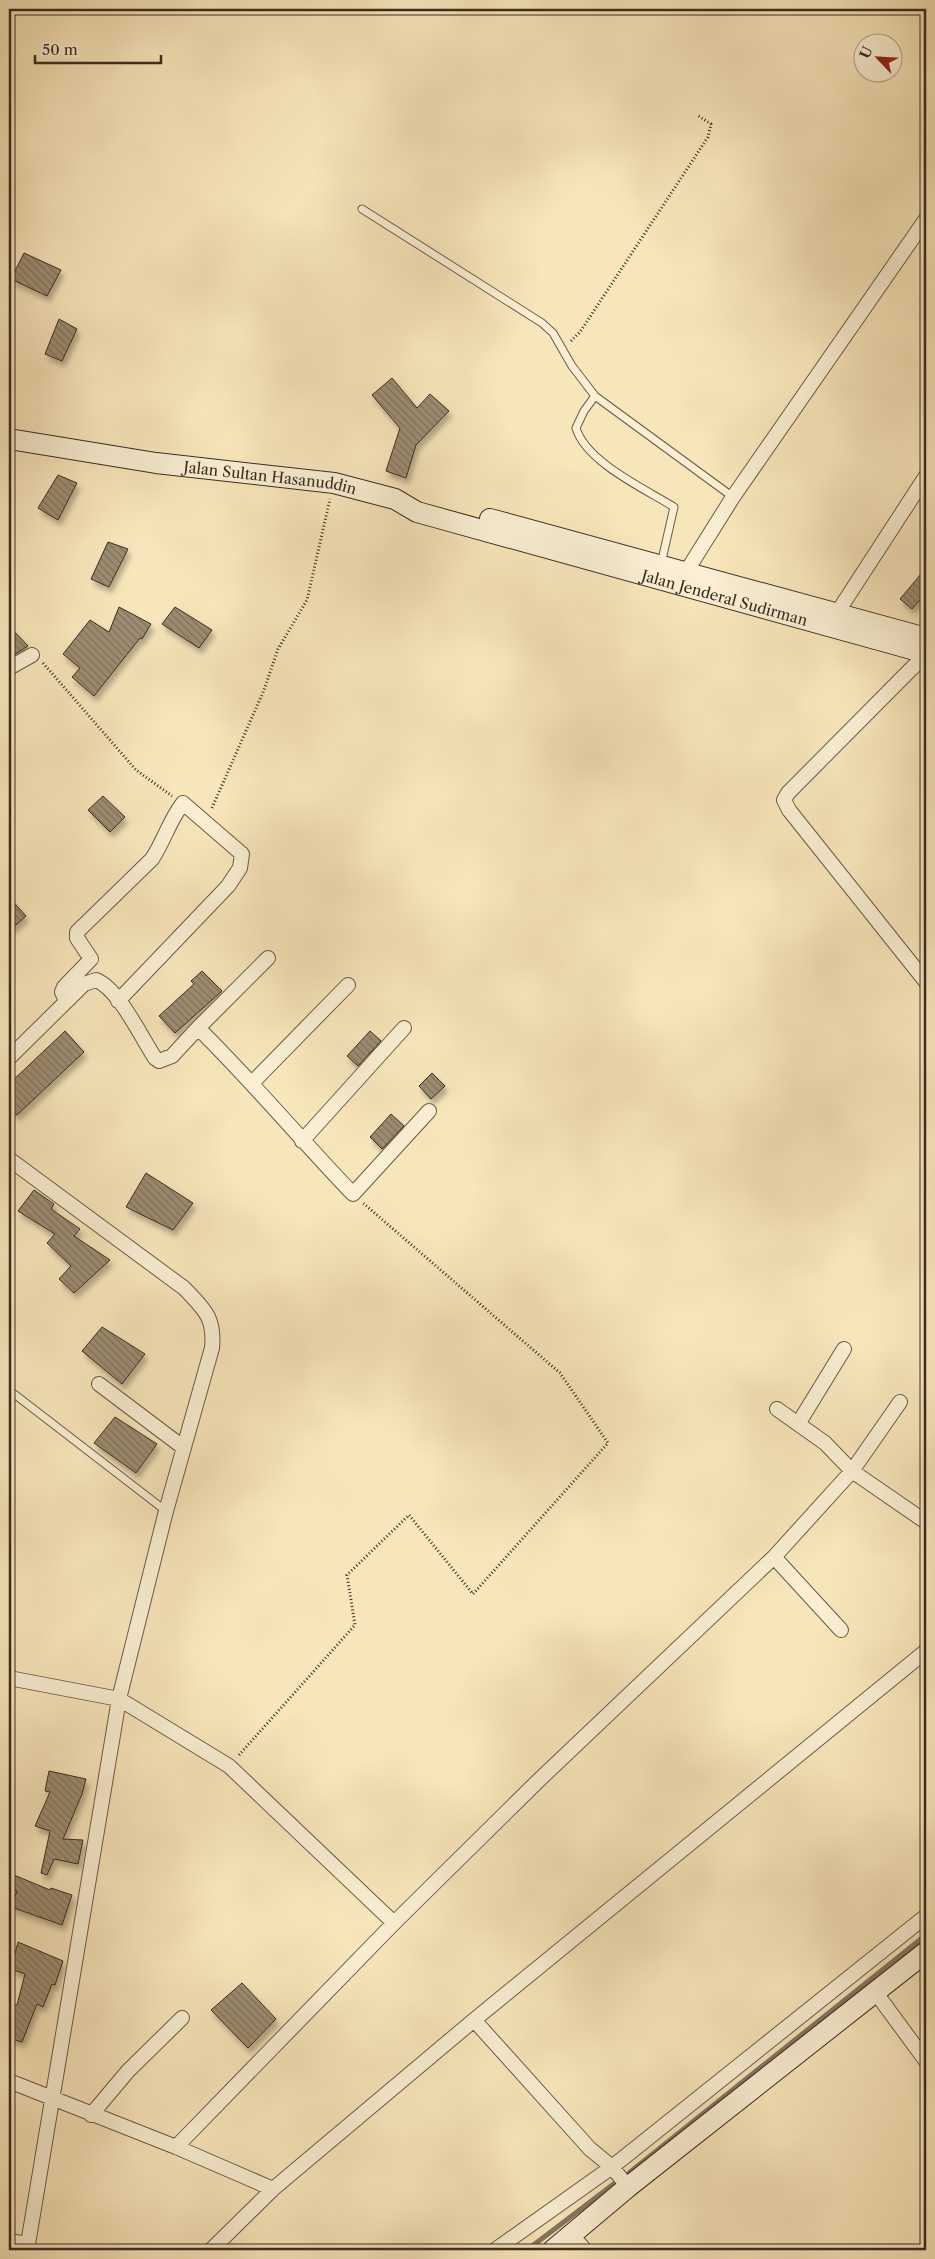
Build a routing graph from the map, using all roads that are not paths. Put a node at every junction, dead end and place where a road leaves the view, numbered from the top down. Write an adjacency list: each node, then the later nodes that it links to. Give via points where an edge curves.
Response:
1 (362, 209): 3 (lane, via 542,323 553,333)
2 (926, 219): 6 (street)
3 (595, 396): 6 (lane); 9 (lane, via 576,428 579,438 602,462 674,507)
4 (9, 439): 7 (main road, Jalan Sultan Hasanuddin, via 156,463 334,483)
5 (926, 476): 11 (street)
6 (733, 497): 10 (street)
7 (395, 499): 8 (main road, Jalan Sultan Hasanuddin, via 417,512); 9 (main road, via 418,500)
8 (524, 543): 10 (main road, Jalan Jenderal Sudirman)
9 (660, 565): 10 (main road)
10 (682, 578): 11 (main road); 13 (main road, Jalan Jenderal Sudirman)
11 (837, 613): 12 (main road)
12 (926, 638)
13 (926, 653): 17 (street, via 784,800)
14 (32, 655): 15 (street)
15 (9, 668)
16 (268, 958): 21 (street)
17 (926, 982)
18 (348, 984): 24 (street)
19 (66, 1001): 20 (street, via 84,984 96,980 106,986); 20 (street, via 62,992 64,987 92,959 78,938 78,932 152,859 183,803 242,854 240,868 228,886); 23 (street)
20 (118, 1001): 21 (street, via 159,1061 172,1056)
21 (198, 1028): 24 (street)
22 (404, 1028): 26 (street)
23 (9, 1058)
24 (252, 1083): 26 (street)
25 (429, 1111): 26 (street, via 353,1194)
26 (302, 1141)
27 (9, 1159): 34 (street, via 184,1288 206,1311 214,1330 212,1348)
28 (844, 1349): 33 (street)
29 (99, 1384): 34 (street)
30 (9, 1390): 36 (lane)
31 (900, 1402): 35 (street)
32 (777, 1409): 33 (street)
33 (798, 1424): 35 (street, via 825,1443)
34 (184, 1448): 36 (street)
35 (852, 1471): 37 (street); 38 (street)
36 (166, 1511): 42 (street)
37 (926, 1522)
38 (774, 1557): 39 (street); 44 (street, via 538,1780)
39 (841, 1630)
40 (926, 1651): 48 (street)
41 (9, 1678): 42 (street)
42 (119, 1699): 44 (street, via 229,1766); 51 (street)
43 (926, 1916): 54 (street)
44 (394, 1923): 53 (street)
45 (926, 1952): 46 (main road)
46 (876, 1993): 49 (street); 55 (main road)
47 (182, 2018): 52 (street, via 128,2071)
48 (474, 2020): 54 (street, via 590,2149); 56 (street)
49 (926, 2061)
50 (9, 2081): 51 (street)
51 (51, 2099): 52 (street); 59 (street)
52 (91, 2115): 53 (street)
53 (176, 2147): 56 (street)
54 (613, 2169): 55 (street); 61 (street)
55 (627, 2186): 57 (main road)
56 (273, 2189): 60 (street)
57 (572, 2235): 62 (main road); 63 (street)
58 (9, 2241): 59 (street)
59 (28, 2247)
60 (211, 2250)
61 (495, 2250)
62 (553, 2250)
63 (585, 2250)

